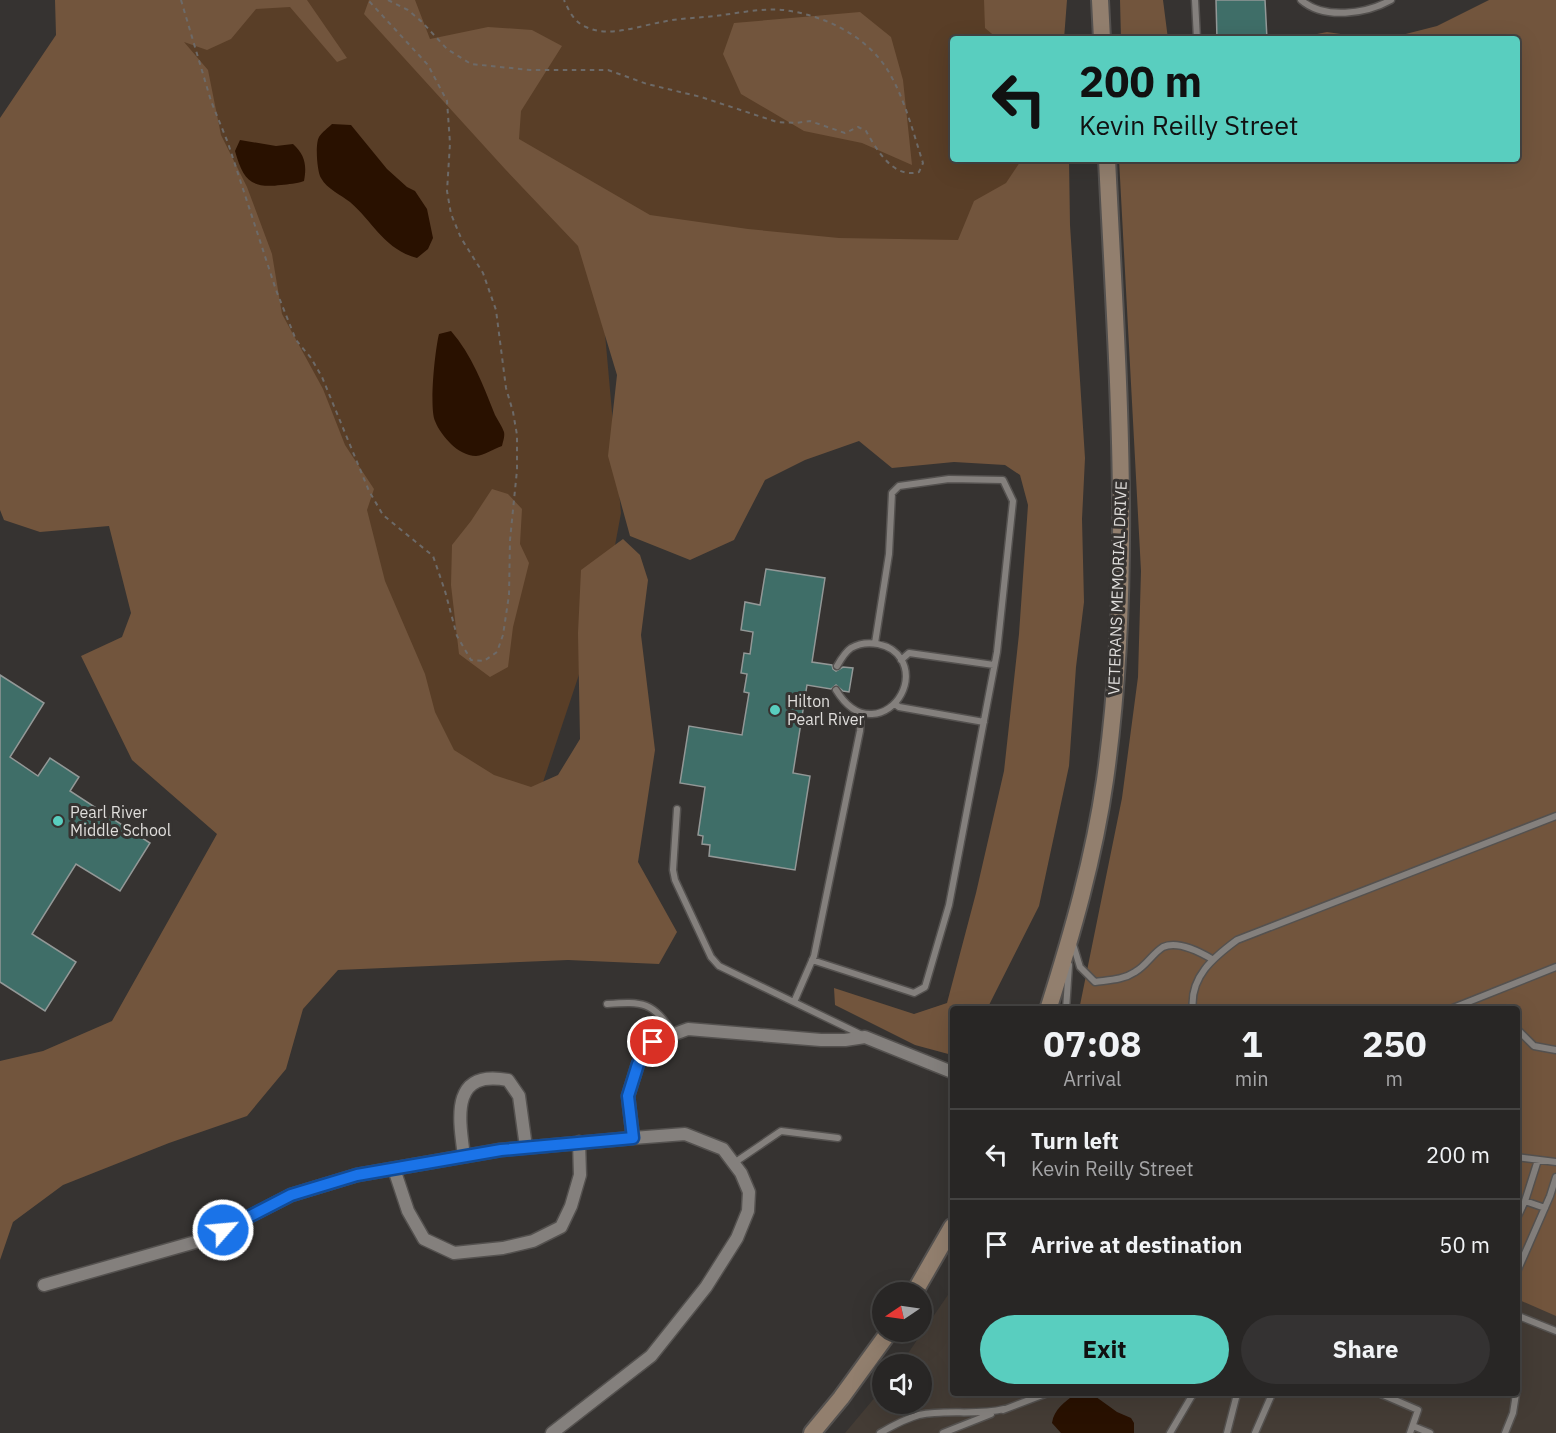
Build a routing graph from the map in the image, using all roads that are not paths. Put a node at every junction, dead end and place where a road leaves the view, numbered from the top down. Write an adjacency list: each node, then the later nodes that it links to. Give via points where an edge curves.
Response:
1 (1100, 0): 5 (street)
2 (1196, 0): 6 (lane)
3 (1301, 0): 4 (lane, via 1320,11 1332,12 1372,8)
4 (1391, 0)
5 (1102, 36)
6 (1197, 36)
7 (1107, 162): 18 (street, VETERANS MEMORIAL DRIVE, via 1120,475 1119,633 1103,790)
8 (875, 643): 9 (lane); 10 (lane, via 889,554 892,493 899,486 949,479 1003,480 1013,501); 11 (lane, via 852,648)
9 (902, 660): 10 (lane, via 909,653); 13 (lane, via 905,686)
10 (994, 665): 15 (lane)
11 (837, 666)
12 (836, 690): 14 (lane, via 850,708)
13 (895, 704): 14 (lane, via 884,712); 15 (lane)
14 (861, 713): 20 (lane)
15 (984, 722): 20 (lane, via 949,905 926,987 914,993)
16 (677, 809): 22 (lane, via 675,880 711,957 718,966)
17 (1556, 816): 19 (lane, via 1237,940)
18 (1071, 935): 19 (lane, via 1080,967 1095,982 1123,979 1137,972 1164,947 1197,950); 24 (street, VETERANS MEMORIAL DRIVE); 25 (lane)
19 (1212, 958): 26 (lane, via 1198,978)
20 (812, 960): 22 (lane)
21 (1556, 967): 27 (lane)
22 (794, 1002): 30 (lane)
23 (607, 1004): 29 (lane, via 644,1004 661,1015)
24 (1049, 1006)
25 (1066, 1006)
26 (1192, 1006)
27 (1458, 1006)
28 (1520, 1032): 31 (lane, via 1534,1046)
29 (673, 1033): 30 (street, via 687,1029 821,1040); 33 (street, via 653,1042 638,1064 628,1096)
30 (865, 1037): 32 (street)
31 (1556, 1050)
32 (950, 1071)
33 (633, 1138): 35 (street); 41 (street, via 685,1134 723,1149)
34 (838, 1138): 41 (lane, via 781,1131)
35 (579, 1142): 36 (street); 42 (street, via 580,1176 561,1227 533,1241 503,1248 454,1253 424,1239 408,1211)
36 (526, 1147): 37 (street); 37 (street, via 519,1096 508,1080 491,1076 474,1082 463,1095 459,1113)
37 (464, 1156): 42 (street)
38 (1520, 1158): 39 (lane)
39 (1538, 1160): 40 (lane); 44 (lane)
40 (1556, 1162)
41 (734, 1163): 64 (street, via 749,1191 748,1211 737,1238 706,1287 651,1356)
42 (394, 1169): 52 (street, via 357,1175 291,1195 206,1239)
43 (1556, 1177): 45 (lane)
44 (1525, 1201): 45 (lane); 46 (lane)
45 (1545, 1208): 50 (lane)
46 (1520, 1212)
47 (950, 1231): 49 (street)
48 (950, 1238): 49 (lane)
49 (938, 1254): 51 (street)
50 (1520, 1265)
51 (921, 1282)
52 (44, 1285)
53 (1520, 1317): 54 (lane)
54 (1556, 1331)
55 (882, 1342): 65 (street)
56 (1040, 1396): 62 (lane)
57 (1192, 1396): 68 (lane)
58 (1236, 1396): 69 (lane)
59 (1271, 1396): 70 (lane)
60 (1386, 1396): 63 (lane, via 1418,1410)
61 (1516, 1396): 73 (lane)
62 (1004, 1409): 66 (lane, via 918,1416); 67 (lane)
63 (1413, 1426): 71 (lane); 72 (lane)
64 (552, 1433)
65 (812, 1433)
66 (880, 1433)
67 (943, 1433)
68 (1170, 1433)
69 (1227, 1433)
70 (1255, 1433)
71 (1410, 1433)
72 (1430, 1433)
73 (1505, 1433)

